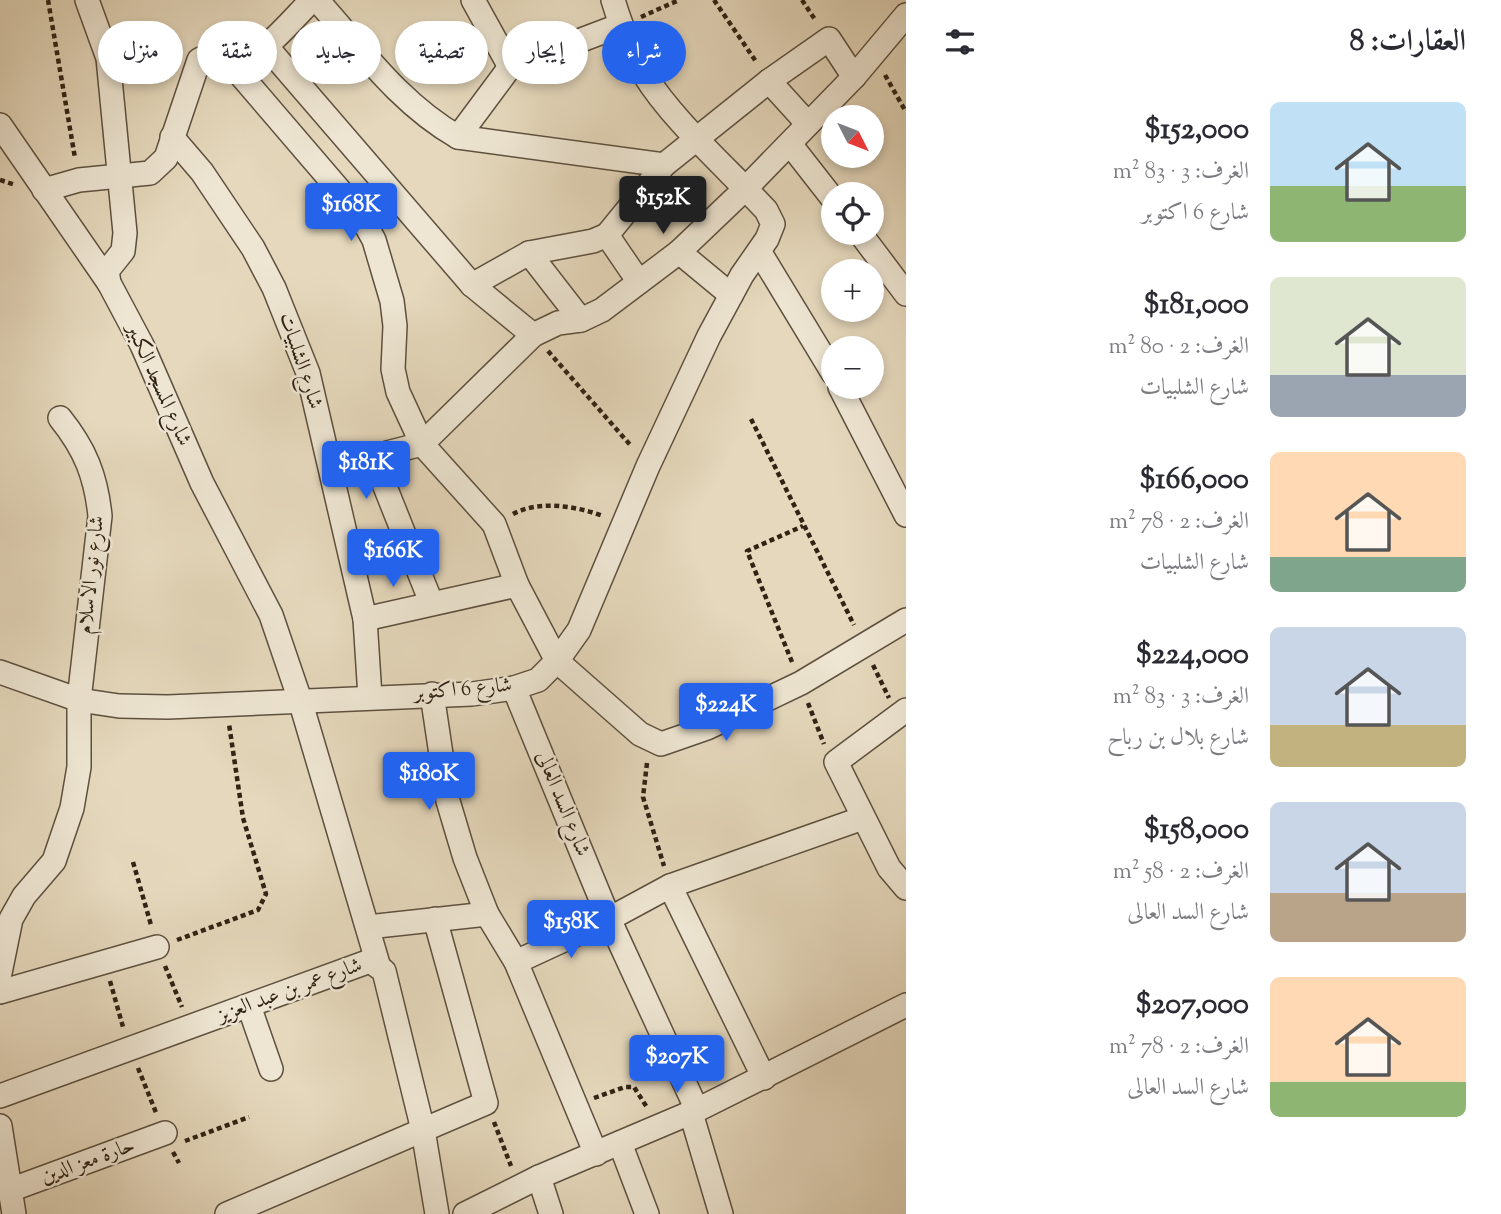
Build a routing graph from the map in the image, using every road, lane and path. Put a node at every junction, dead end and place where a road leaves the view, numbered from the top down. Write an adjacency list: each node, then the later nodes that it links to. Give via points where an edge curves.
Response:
1 (48, 0): 30 (path)
2 (87, 0): 29 (street, via 108,58)
3 (314, 0): 11 (street); 25 (street, via 408,102)
4 (473, 0): 12 (street)
5 (613, 0): 9 (street)
6 (679, 0): 10 (path)
7 (714, 0): 18 (path)
8 (906, 15): 13 (street)
9 (620, 21)
10 (628, 21)
11 (277, 35)
12 (502, 53)
13 (874, 56): 16 (street); 21 (path)
14 (277, 59): 41 (street)
15 (197, 66): 24 (street)
16 (855, 77): 18 (street, via 829,39); 22 (street)
17 (502, 78): 25 (street)
18 (769, 80): 22 (street); 26 (street)
19 (248, 84): 50 (street, via 359,213 374,240 396,326 393,369 398,392)
20 (652, 84): 26 (street)
21 (906, 112)
22 (808, 124): 27 (street)
23 (0, 125): 33 (street, شارع المسجد الكبير)
24 (172, 137): 29 (street, via 158,168 150,173); 58 (street, شارع الشلبيات, via 235,219 293,330 308,373)
25 (458, 137): 28 (street)
26 (699, 138): 28 (street); 32 (street)
27 (790, 144): 31 (street); 32 (street)
28 (664, 165): 34 (street)
29 (120, 174): 30 (street); 40 (street, via 125,240 107,271)
30 (79, 180): 33 (street)
31 (821, 183)
32 (746, 188): 36 (street, شارع 6 اكتوبر, via 773,223); 37 (street)
33 (44, 191): 40 (street, شارع المسجد الكبير)
34 (607, 235): 38 (street); 39 (street)
35 (869, 245): 42 (street)
36 (759, 251): 43 (street, شارع 6 اكتوبر); 46 (street)
37 (679, 252): 39 (street); 43 (street)
38 (529, 253): 41 (street); 44 (street)
39 (639, 282): 44 (street)
40 (109, 283): 68 (street, شارع المسجد الكبير, via 142,345 202,483 261,592)
41 (472, 285): 45 (street)
42 (906, 294)
43 (731, 295): 51 (street, شارع 6 اكتوبر)
44 (581, 320): 45 (street, via 558,323)
45 (533, 335): 50 (street); 51 (path)
46 (821, 353)
47 (846, 399): 52 (street)
48 (60, 418): 67 (street, شارع نور الاسلام, via 90,463 100,516)
49 (751, 419): 55 (path)
50 (422, 444): 53 (street); 57 (street, via 387,453 380,462 380,474)
51 (648, 466): 54 (street, شارع 6 اكتوبر)
52 (906, 515)
53 (494, 524): 54 (path, via 523,509 557,506); 56 (street)
54 (624, 524): 61 (street, شارع 6 اكتوبر, via 579,630)
55 (803, 526): 60 (path); 63 (path, via 747,551)
56 (517, 585): 57 (street); 61 (street)
57 (431, 602): 58 (street)
58 (365, 619): 66 (street, شارع الشلبيات)
59 (906, 620): 60 (street)
60 (865, 647): 63 (street); 70 (path)
61 (557, 661): 64 (street, شارع 6 اكتوبر, via 538,680); 71 (street)
62 (0, 672): 67 (street, شارع 6 اكتوبر)
63 (801, 683): 71 (street, via 687,736 661,744); 72 (path)
64 (514, 688): 65 (street, شارع 6 اكتوبر); 81 (street, شارع السد العالى)
65 (432, 694): 66 (street, شارع 6 اكتوبر); 79 (street, via 449,801)
66 (370, 697): 68 (street, شارع 6 اكتوبر)
67 (79, 700): 69 (street, شارع 6 اكتوبر, via 118,706); 77 (street, شارع نور الاسلام, via 79,767 72,808 54,861)
68 (300, 700): 69 (street, شارع 6 اكتوبر); 82 (street, شارع المسجد الكبير)
69 (227, 703): 84 (path, via 243,818 266,894 264,901 258,910)
70 (902, 713): 72 (street)
71 (652, 741): 75 (path, via 643,797)
72 (836, 762): 73 (street)
73 (863, 818): 75 (street); 76 (street, via 889,868)
74 (133, 862): 84 (path)
75 (670, 886): 81 (street); 95 (street)
76 (906, 888)
77 (24, 896): 78 (street); 83 (street, شارع نور الاسلام)
78 (0, 902)
79 (487, 914): 80 (street); 86 (street)
80 (435, 919): 82 (street); 97 (street)
81 (609, 919): 86 (street); 99 (street, شارع السد العالى)
82 (368, 927): 87 (street, شارع المسجد الكبير)
83 (3, 940): 88 (street, شارع نور الاسلام)
84 (157, 947): 85 (street); 92 (path)
85 (105, 962): 89 (street); 93 (path)
86 (516, 962): 98 (street)
87 (377, 964): 90 (street, شارع عمر بن عبد العزيز, via 370,961); 102 (street, شارع عمر بن عبد العزيز, via 384,971)
88 (0, 973)
89 (0, 992)
90 (249, 1006): 92 (street, شارع عمر بن عبد العزيز); 94 (street)
91 (906, 1006): 95 (street)
92 (191, 1027): 93 (street, شارع عمر بن عبد العزيز)
93 (130, 1049): 96 (street, شارع عمر بن عبد العزيز); 103 (path)
94 (271, 1069)
95 (764, 1079): 99 (street)
96 (0, 1096)
97 (486, 1103): 102 (street); 108 (path)
98 (574, 1106): 101 (path, via 634,1087); 106 (street)
99 (694, 1112): 101 (street); 115 (street, شارع السد العالى)
100 (248, 1117): 103 (path)
101 (658, 1127): 105 (street)
102 (423, 1130): 110 (street); 111 (street, شارع عمر بن عبد العزيز)
103 (168, 1140): 107 (path); 109 (street, حارة معز الدين)
104 (1, 1141): 109 (street)
105 (620, 1143): 106 (street); 114 (street)
106 (596, 1154): 108 (street)
107 (179, 1163)
108 (529, 1182): 112 (street); 113 (street)
109 (9, 1201)
110 (227, 1214)
111 (437, 1214)
112 (465, 1214)
113 (551, 1214)
114 (647, 1214)
115 (721, 1214)

